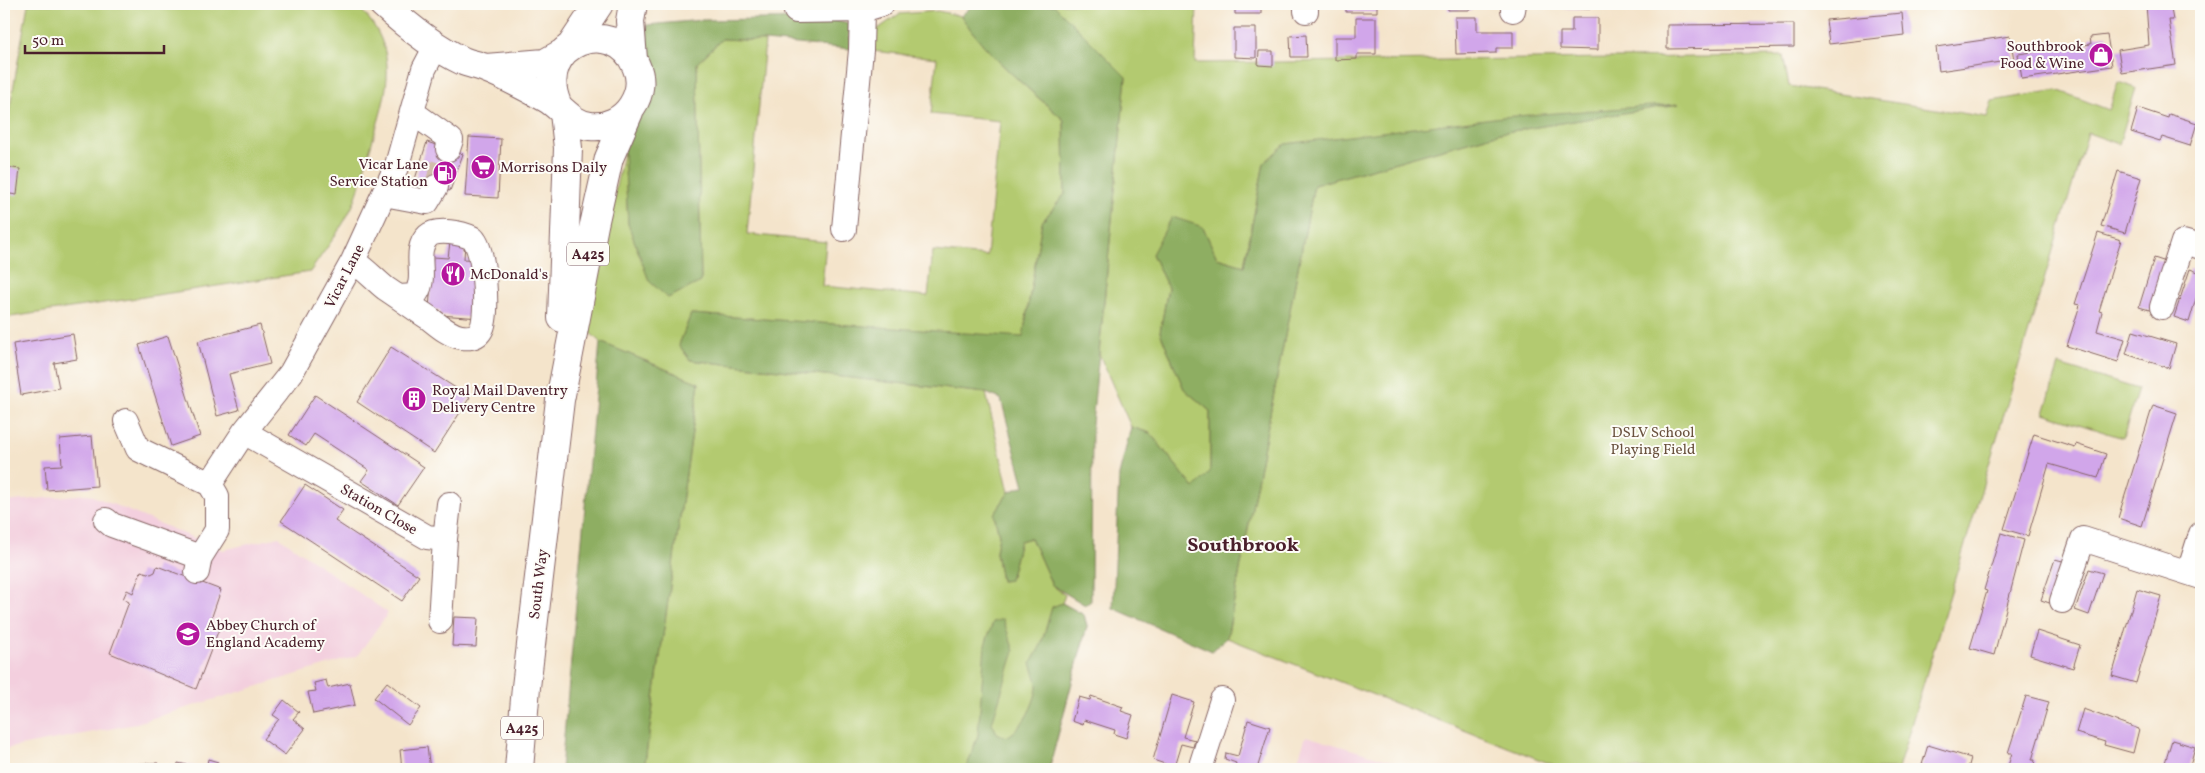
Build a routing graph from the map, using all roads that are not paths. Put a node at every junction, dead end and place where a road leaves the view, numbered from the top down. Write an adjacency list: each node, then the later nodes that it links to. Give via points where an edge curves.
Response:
1 (383, 4): 6 (main road)
2 (599, 4): 7 (main road)
3 (633, 4): 8 (main road, via 630,21)
4 (872, 7): 5 (street); 16 (street, via 861,50)
5 (796, 11)
6 (436, 46): 9 (main road, via 464,62); 11 (street, Vicar Lane, via 424,69)
7 (566, 50): 8 (main road, via 582,40 596,38 623,48); 9 (main road, via 544,63); 10 (main road, via 552,76 552,92)
8 (633, 59): 12 (main road, via 639,89)
9 (484, 68): 10 (main road)
10 (561, 109): 12 (main road, via 575,122 590,126 606,125); 21 (main road, A425, via 568,148)
11 (412, 112): 13 (street, via 451,140); 15 (street, Vicar Lane, via 397,165)
12 (629, 112): 21 (main road, A425, via 609,158)
13 (448, 149)
14 (436, 187): 15 (street, via 427,202)
15 (384, 194): 18 (street, Vicar Lane)
16 (844, 229)
17 (2201, 247): 20 (street, via 2183,242)
18 (353, 261): 19 (street); 23 (street, Vicar Lane, via 291,373)
19 (400, 297): 19 (street, via 414,296 419,291 421,248 428,236 438,231 472,239 479,247 485,288 484,321 481,330 473,337 460,337 447,331)
20 (2162, 307)
21 (560, 400): 33 (main road, South Way / A425)
22 (126, 421): 24 (street, via 138,449)
23 (244, 432): 24 (street, Vicar Lane); 28 (street, Station Close, via 427,537)
24 (210, 484): 26 (street, via 217,496 217,530 198,564)
25 (449, 504): 28 (street)
26 (106, 520)
27 (2201, 534): 29 (street)
28 (445, 539): 31 (street)
29 (2195, 574): 30 (street, via 2083,539)
30 (2062, 601)
31 (440, 621)
32 (1222, 700): 34 (street)
33 (519, 769)
34 (1200, 769)

